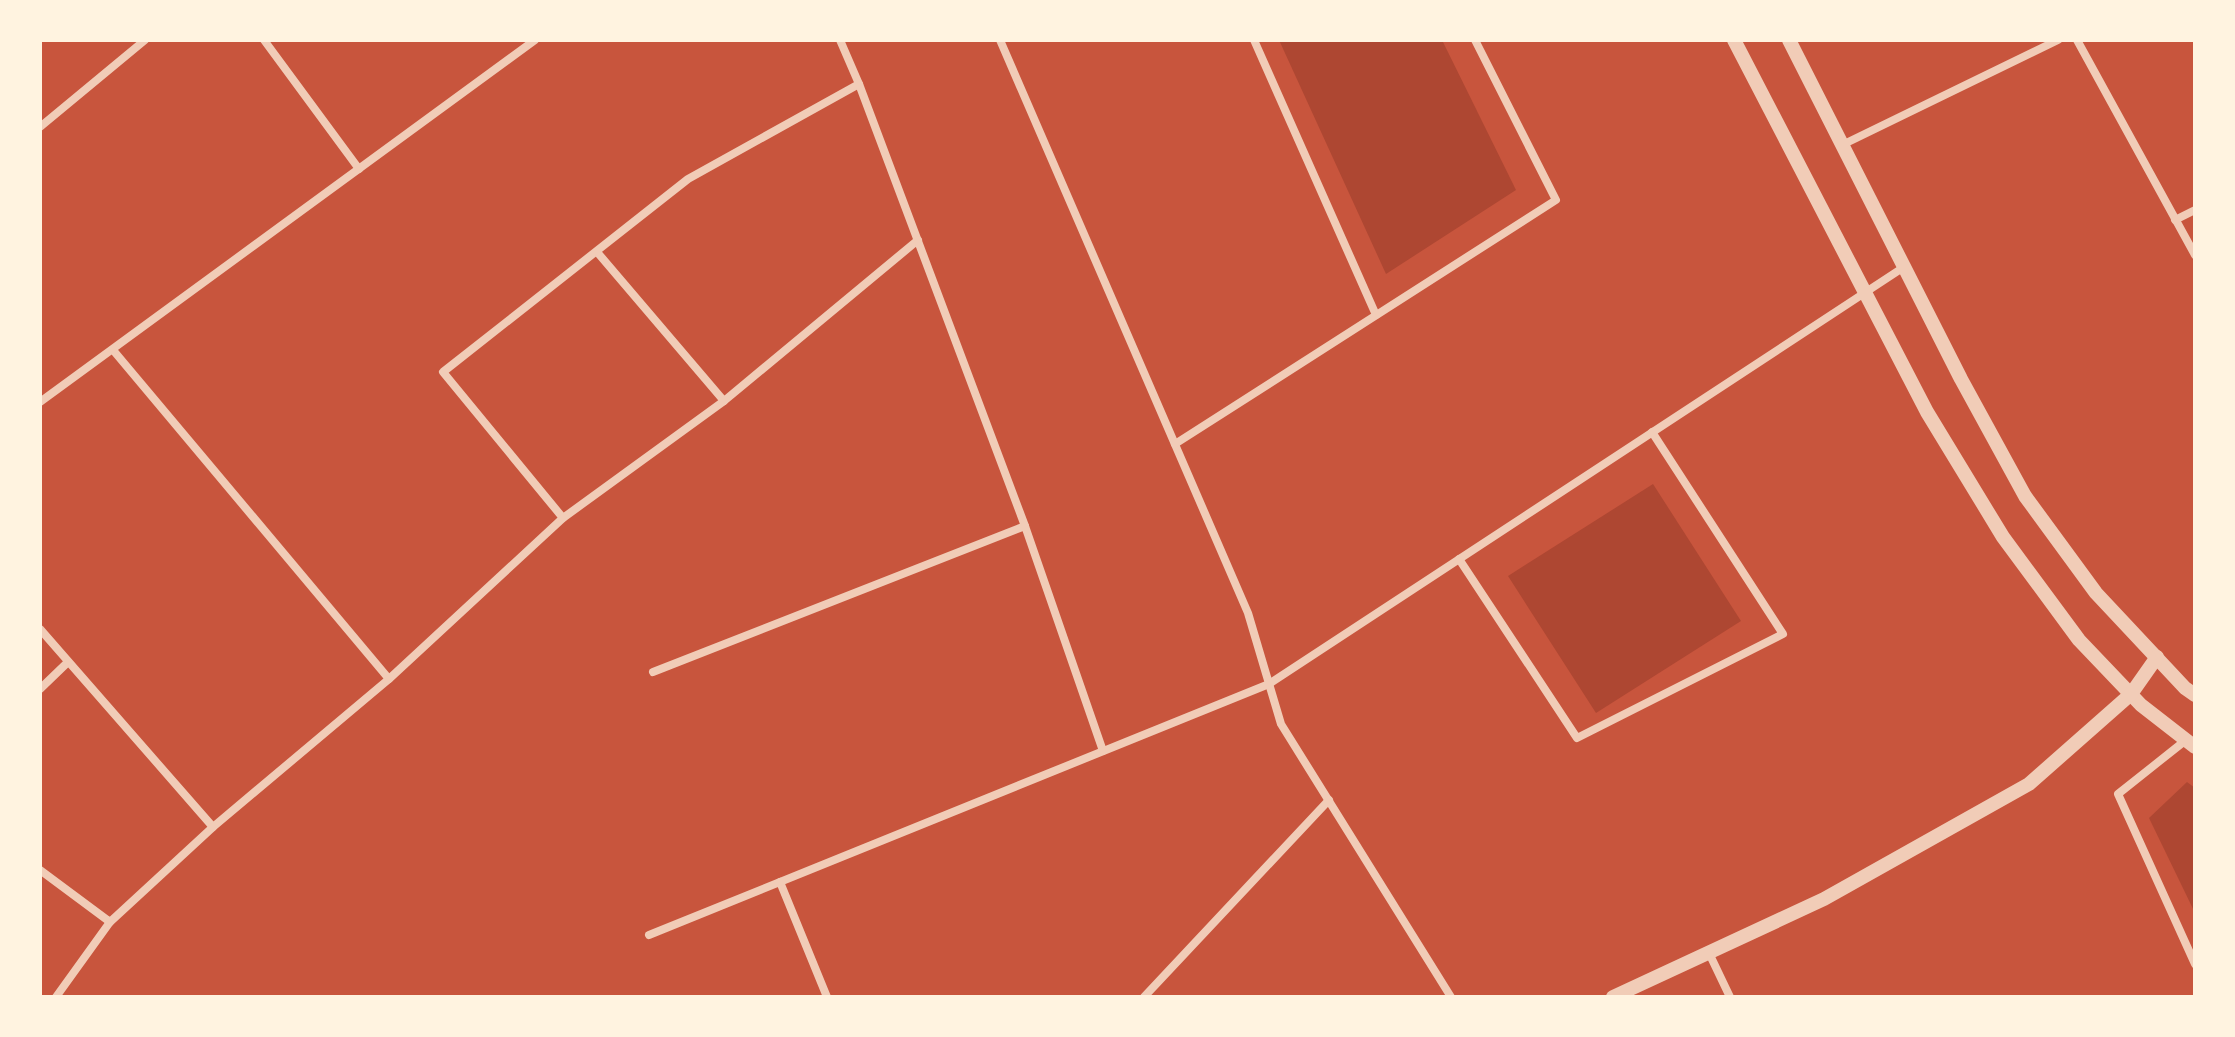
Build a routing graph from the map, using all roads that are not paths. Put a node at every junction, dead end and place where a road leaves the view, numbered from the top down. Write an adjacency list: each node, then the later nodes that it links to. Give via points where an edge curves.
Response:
1 (145, 40): 13 (street)
2 (264, 40): 15 (street)
3 (535, 40): 15 (street)
4 (840, 40): 12 (street)
5 (1000, 40): 28 (street)
6 (1254, 40): 23 (street)
7 (1475, 40): 23 (street, via 1556,200)
8 (1734, 40): 22 (street)
9 (1789, 40): 14 (street)
10 (2058, 40): 14 (street)
11 (2077, 40): 17 (street)
12 (859, 84): 18 (street); 19 (street, via 688,179)
13 (40, 127)
14 (1842, 145): 21 (street)
15 (359, 169): 24 (street)
16 (2195, 210): 17 (street)
17 (2175, 220): 20 (street)
18 (918, 240): 25 (street); 30 (street)
19 (597, 252): 25 (street); 29 (street, via 443,372)
20 (2195, 255)
21 (1904, 267): 22 (street); 33 (street, via 2025,496 2096,593)
22 (1865, 293): 27 (street); 39 (street, via 1927,412 2003,537 2079,640)
23 (1376, 315): 28 (street)
24 (113, 350): 26 (street); 36 (street)
25 (724, 401): 29 (street)
26 (40, 402)
27 (1652, 432): 31 (street); 31 (street, via 1783,634 1577,738)
28 (1175, 444): 37 (street, via 1248,613)
29 (563, 518): 36 (street)
30 (1025, 526): 35 (street); 42 (street)
31 (1459, 559): 37 (street)
32 (40, 629): 34 (street)
33 (2157, 657): 39 (street); 40 (street)
34 (68, 662): 38 (street); 44 (street)
35 (653, 672)
36 (389, 679): 44 (street)
37 (1269, 684): 42 (street); 43 (street, via 1281,724)
38 (40, 689)
39 (2131, 694): 41 (street); 49 (street, via 2029,784 1824,899)
40 (2195, 695)
41 (2191, 744): 50 (street, via 2118,794)
42 (1103, 751): 46 (street)
43 (1329, 800): 51 (street); 54 (street)
44 (213, 827): 47 (street)
45 (40, 870): 47 (street)
46 (780, 882): 48 (street); 53 (street)
47 (110, 922): 52 (street)
48 (649, 935)
49 (1709, 953): 55 (street); 56 (street)
50 (2195, 964)
51 (1147, 996)
52 (56, 997)
53 (827, 997)
54 (1451, 997)
55 (1613, 997)
56 (1730, 997)

